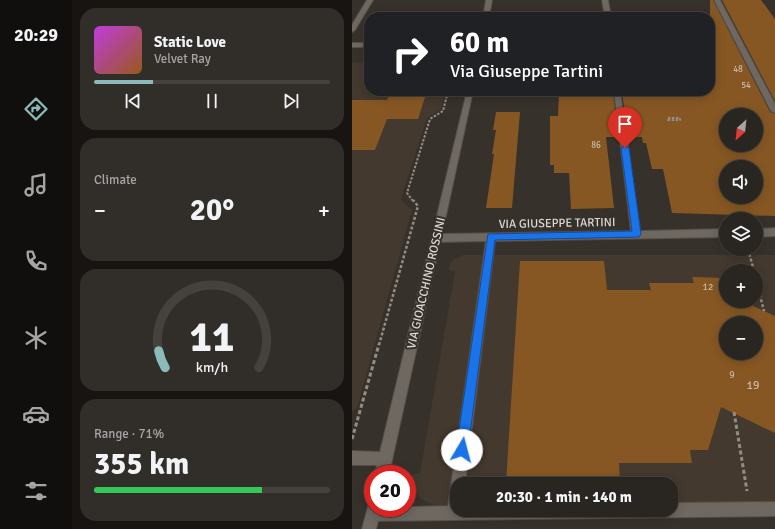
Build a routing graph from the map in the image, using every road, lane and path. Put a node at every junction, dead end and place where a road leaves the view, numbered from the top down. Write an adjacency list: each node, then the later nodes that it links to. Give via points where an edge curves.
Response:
1 (370, 0): 7 (street)
2 (489, 0): 5 (street)
3 (605, 0): 6 (street)
4 (717, 0): 13 (street)
5 (487, 12)
6 (607, 12)
7 (352, 30)
8 (352, 45): 9 (street)
9 (364, 45)
10 (447, 96): 25 (path, via 443,111 430,119 407,193 418,206)
11 (469, 96): 21 (street, VIA GIOACCHINO ROSSINI)
12 (618, 96): 19 (street)
13 (775, 111)
14 (668, 118): 15 (path)
15 (680, 118)
16 (775, 232): 18 (street)
17 (719, 233): 19 (street, VIA GIUSEPPE TARTINI)
18 (763, 233)
19 (636, 234): 20 (street, VIA GIUSEPPE TARTINI)
20 (491, 237): 21 (street, VIA GIUSEPPE TARTINI); 29 (street)
21 (437, 238): 27 (street, VIA GIOACCHINO ROSSINI)
22 (763, 307): 23 (path)
23 (764, 311)
24 (734, 412): 30 (path)
25 (353, 437)
26 (352, 458): 27 (street)
27 (386, 459): 28 (street, VIA GIOACCHINO ROSSINI)
28 (384, 465)
29 (459, 477)
30 (750, 509): 31 (street); 32 (street)
31 (775, 509)
32 (678, 510)
33 (416, 512): 34 (street)
34 (450, 513)
35 (372, 517): 36 (street)
36 (369, 529)

